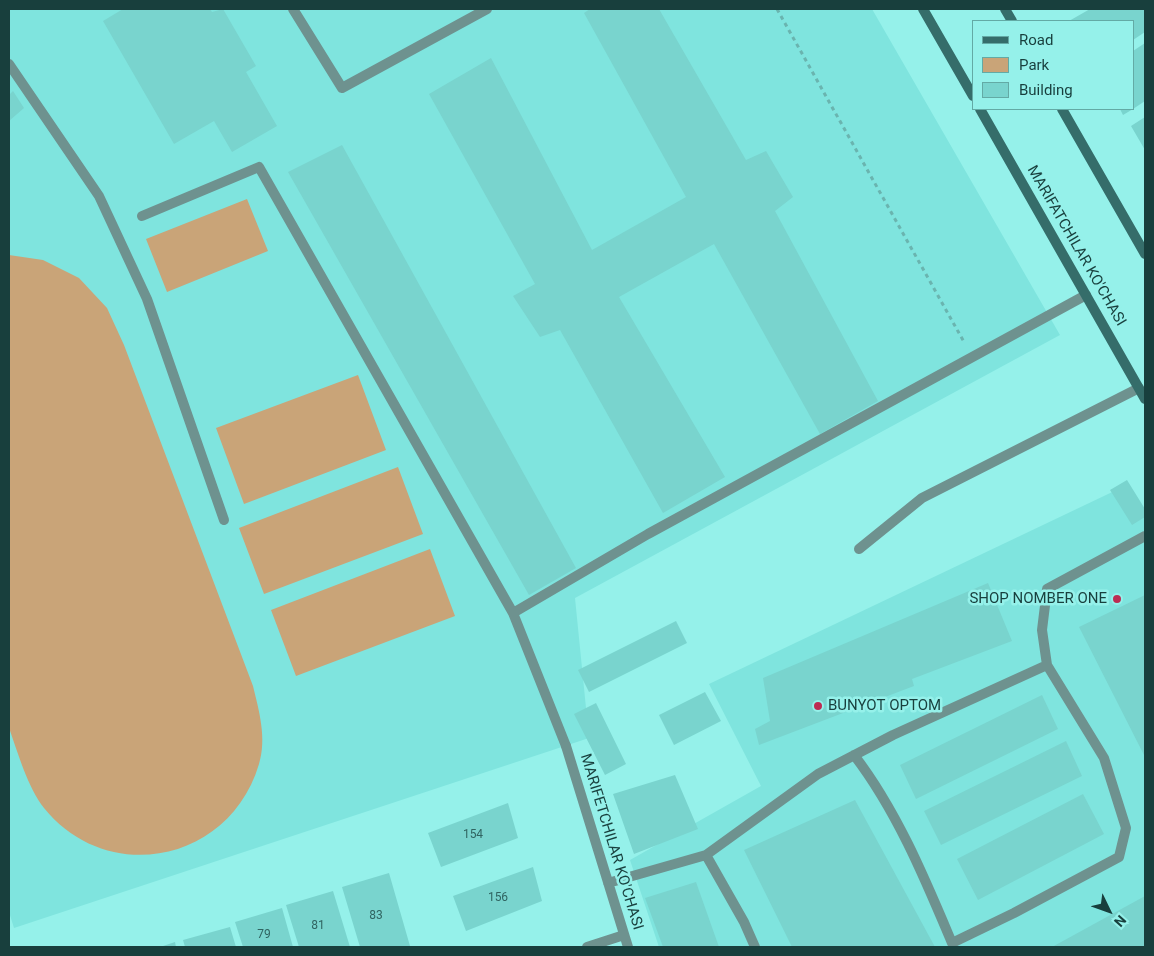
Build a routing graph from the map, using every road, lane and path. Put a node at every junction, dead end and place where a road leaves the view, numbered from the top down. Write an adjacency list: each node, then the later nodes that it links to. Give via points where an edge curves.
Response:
1 (293, 9): 2 (street, via 342,88)
2 (487, 9)
3 (777, 9): 14 (path)
4 (923, 9): 8 (street)
5 (1005, 9): 6 (street)
6 (1011, 20)
7 (9, 64): 16 (street, via 99,196 147,299)
8 (972, 94)
9 (981, 110): 13 (street, MARIFATCHILAR KO'CHASI)
10 (1063, 110): 12 (street)
11 (142, 216): 19 (street, MARIFETCHILAR KO'CHASI, via 259,167)
12 (1145, 254)
13 (1086, 295): 14 (street); 15 (street, MARIFATCHILAR KO'CHASI)
14 (973, 357): 19 (street, via 648,534)
15 (1143, 394): 18 (street, via 922,498)
16 (224, 520)
17 (1145, 536): 20 (street, via 1047,589 1042,630)
18 (858, 549)
19 (513, 613): 23 (street, MARIFETCHILAR KO'CHASI, via 566,746)
20 (1048, 665): 21 (street); 21 (street, via 1104,758 1126,828 1118,858 952,943 919,866 870,774)
21 (854, 755): 22 (street, via 811,779)
22 (706, 855): 23 (street); 27 (street)
23 (608, 883): 24 (street, MARIFETCHILAR KO'CHASI)
24 (624, 935): 25 (street); 26 (street, MARIFETCHILAR KO'CHASI)
25 (587, 947)
26 (628, 947)
27 (755, 947)

